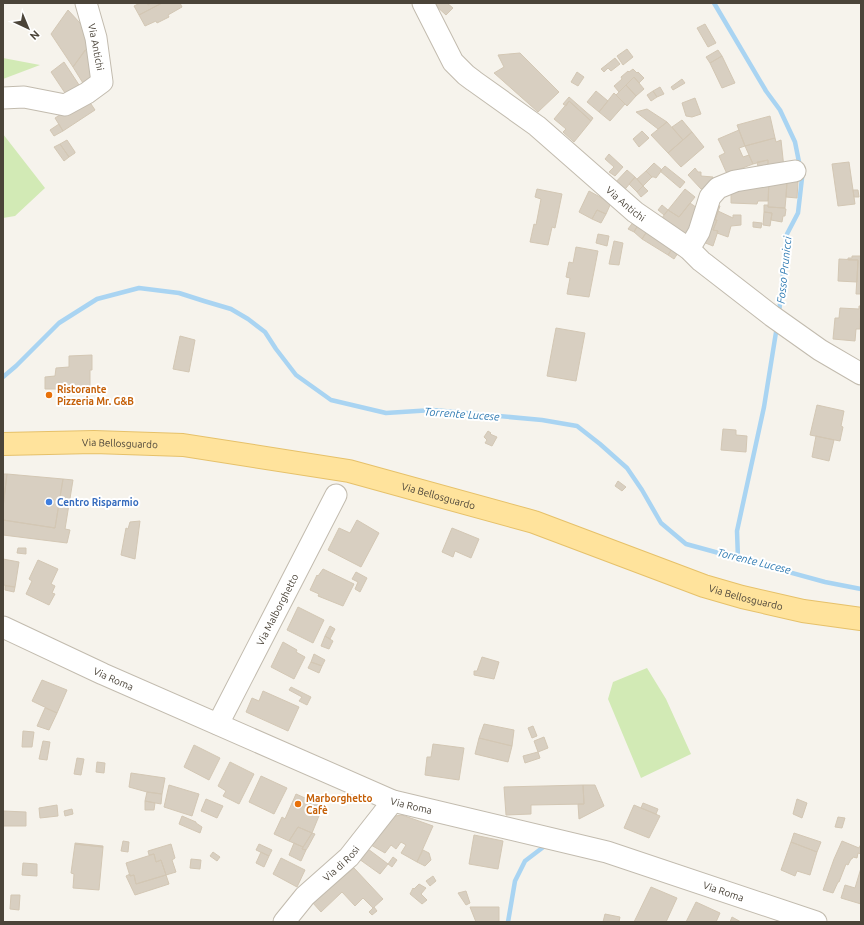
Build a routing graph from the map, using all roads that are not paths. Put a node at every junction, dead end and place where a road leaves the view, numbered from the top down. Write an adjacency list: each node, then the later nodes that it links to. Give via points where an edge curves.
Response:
1 (86, 3): 3 (street, Via Antichi, via 96,38 102,82 64,105 24,97)
2 (423, 3): 5 (street, Via Antichi, via 453,62 466,76 537,126 636,212)
3 (3, 98)
4 (795, 171): 5 (street, via 735,181 718,188 710,197 699,232)
5 (689, 249): 6 (street, Via Antichi, via 779,321 820,350)
6 (861, 374)
7 (3, 444): 9 (main road, Via Bellosguardo, via 94,442 183,445 349,472 534,522 704,586 742,597 803,611)
8 (336, 495): 11 (street, Via Malborghetto)
9 (861, 619)
10 (3, 627): 11 (street, Via Roma)
11 (218, 724): 12 (street, Via Roma)
12 (393, 801): 13 (street, Via di Rosi, via 349,857 305,896); 14 (street, Via Roma, via 607,852)
13 (284, 922)
14 (816, 922)

